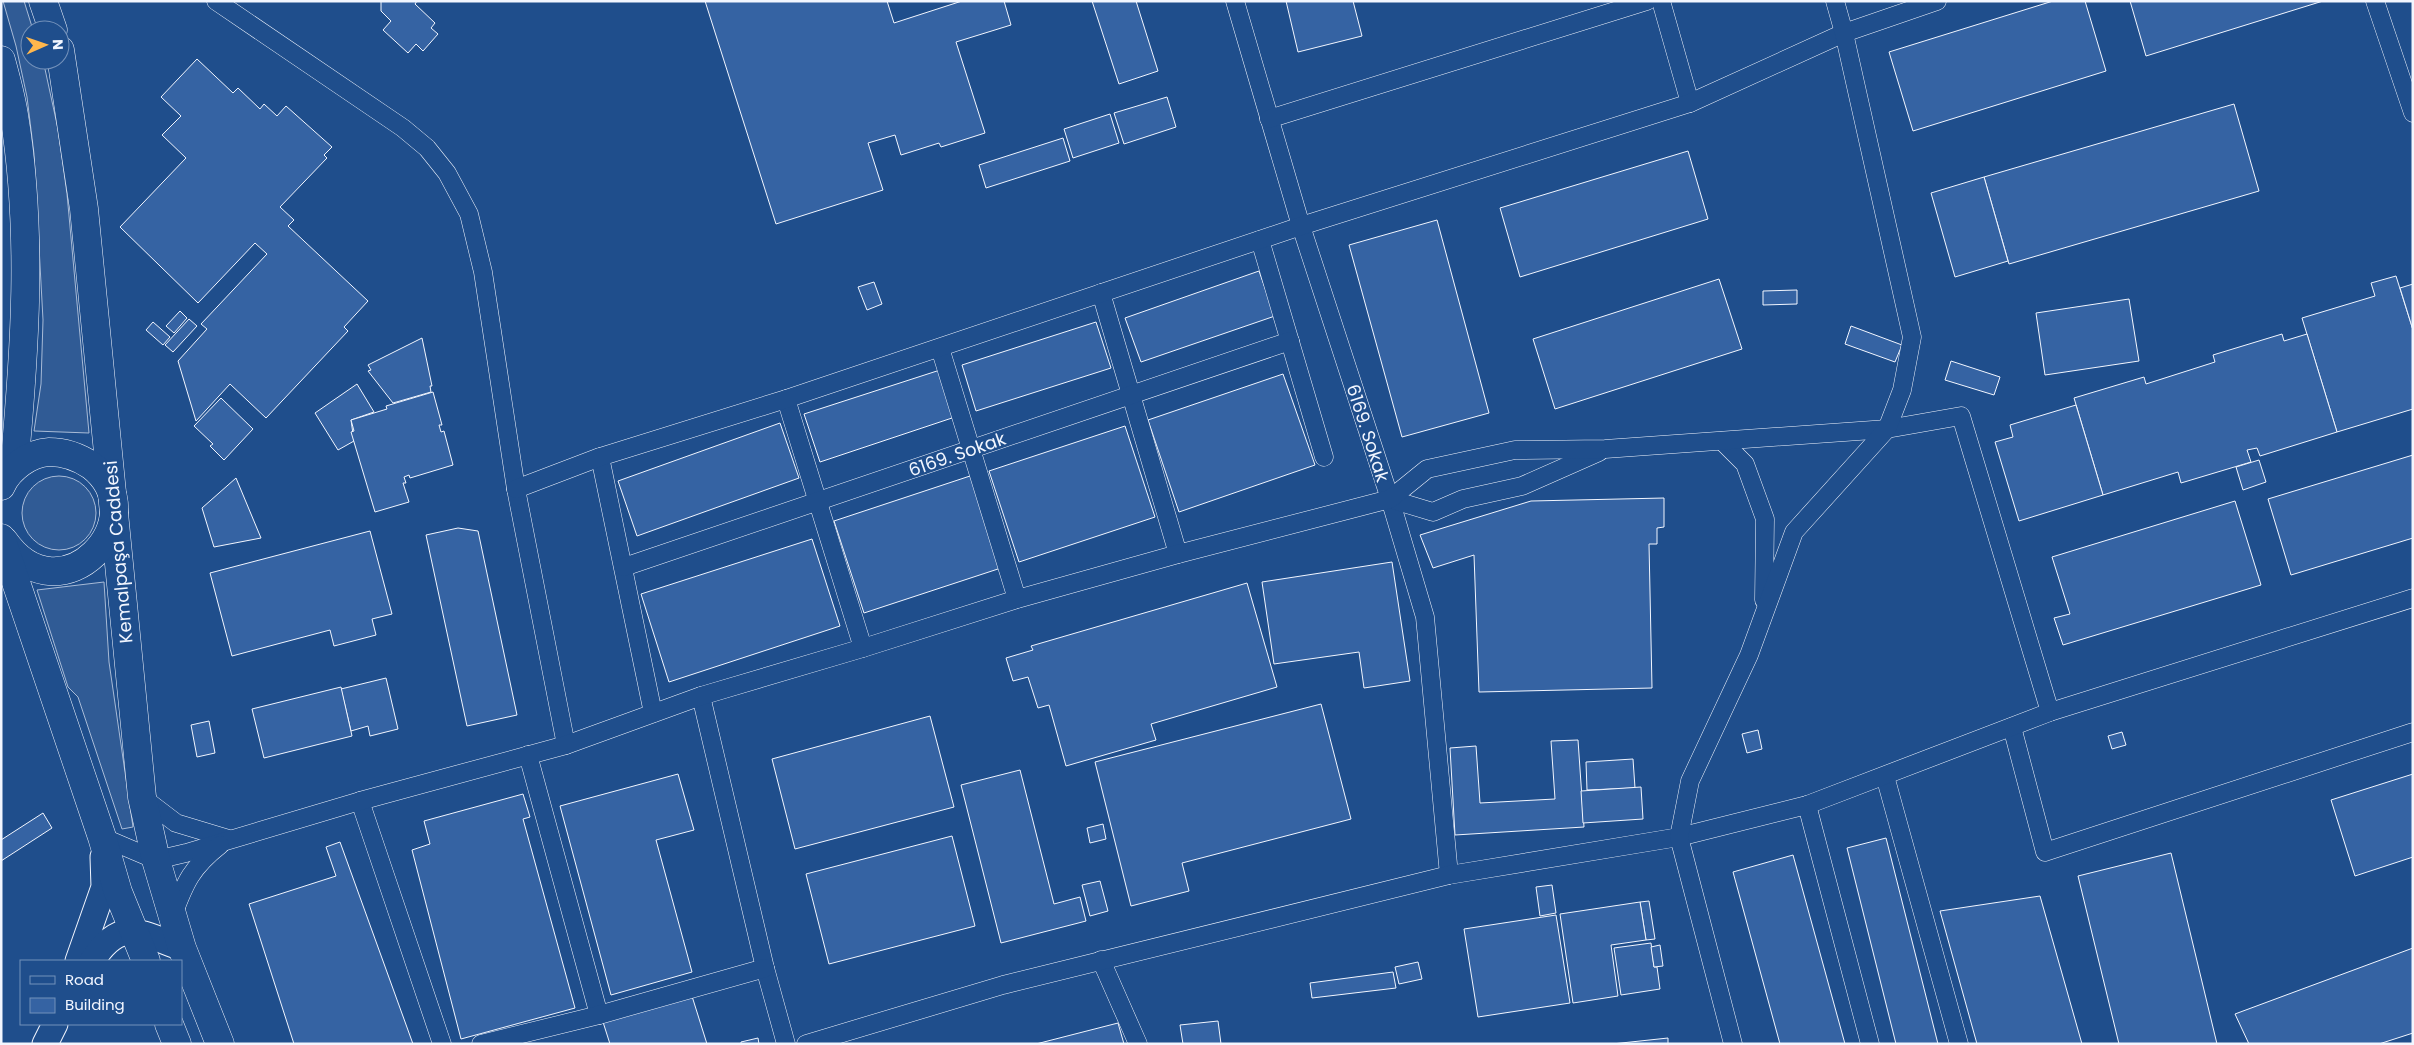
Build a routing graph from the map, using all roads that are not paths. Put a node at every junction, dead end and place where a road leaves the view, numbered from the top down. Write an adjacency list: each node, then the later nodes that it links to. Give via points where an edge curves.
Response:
1 (43, 1): 9 (main road)
2 (216, 1): 30 (street, via 403,128 427,148 447,173 469,214 483,272)
3 (1235, 1): 15 (street, 6169. Sokak)
4 (1647, 1): 15 (street)
5 (1661, 1): 13 (street)
6 (1835, 1): 10 (street)
7 (1937, 1): 10 (street)
8 (2375, 1): 14 (street)
9 (50, 20)
10 (1844, 33): 13 (street); 23 (street, via 1912,337 1902,390)
11 (1, 60): 29 (main road, via 14,115 23,195 27,279)
12 (63, 70): 33 (main road, Kemalpaşa Caddesi, via 84,209)
13 (1690, 103): 16 (street)
14 (2413, 113)
15 (1269, 118): 16 (street, 6169. Sokak)
16 (1301, 226): 17 (street); 31 (street, 6169. Sokak)
17 (1260, 240): 18 (street); 19 (street)
18 (1101, 293): 20 (street); 21 (street)
19 (1290, 340): 21 (street, 6169. Sokak); 28 (street)
20 (940, 348): 22 (street); 25 (street)
21 (1131, 396): 25 (street, 6169. Sokak); 35 (street)
22 (786, 399): 27 (street); 32 (street)
23 (1887, 429): 24 (street); 39 (street, via 1794,532); 42 (street, via 1961,416)
24 (1722, 441): 26 (street); 39 (street, via 1745,464 1765,519)
25 (973, 449): 32 (street, 6169. Sokak); 38 (street)
26 (1605, 449): 31 (street, via 1516,450 1427,469); 31 (street, via 1522,486 1463,499 1433,512)
27 (600, 457): 30 (street); 36 (street)
28 (1324, 458)
29 (8, 477): 33 (main road, via 30,458 48,452 66,453 83,459 98,471 108,486)
30 (516, 489): 46 (street)
31 (1390, 499): 35 (street); 56 (street, 6169. Sokak, via 1425,617)
32 (819, 501): 36 (street, 6169. Sokak); 40 (street)
33 (113, 504): 34 (main road, via 113,522 107,539 96,554 81,565 63,570 44,570 27,564 12,553); 49 (main road, Kemalpaşa Caddesi)
34 (1, 538): 52 (main road)
35 (1178, 554): 38 (street)
36 (624, 567): 43 (street)
37 (2413, 598): 42 (street)
38 (1017, 599): 40 (street)
39 (1764, 615): 53 (street, via 1690,781)
40 (863, 648): 41 (street)
41 (701, 696): 43 (street); 64 (street)
42 (2050, 712): 44 (street)
43 (653, 714): 46 (street)
44 (2012, 727): 45 (street, via 2045,852); 48 (street)
45 (2413, 732)
46 (566, 744): 47 (street)
47 (528, 755): 50 (street); 65 (street)
48 (1886, 776): 51 (street); 78 (street)
49 (142, 798): 54 (street, via 176,822); 55 (main road, Kemalpaşa Caddesi)
50 (360, 801): 54 (street); 71 (street)
51 (1807, 805): 53 (street); 77 (street)
52 (102, 837): 55 (street); 58 (main road, via 118,892); 60 (main road, via 104,888)
53 (1679, 837): 56 (street); 76 (street)
54 (228, 839): 55 (street); 57 (street, via 193,869)
55 (156, 860): 57 (main road, Kemalpaşa Caddesi)
56 (1449, 875): 63 (street)
57 (172, 917): 59 (main road, Kemalpaşa Caddesi)
58 (135, 931): 59 (main road); 61 (main road, via 119,933 102,946); 62 (main road)
59 (182, 948): 70 (main road, Kemalpaşa Caddesi)
60 (78, 960)
61 (93, 960)
62 (146, 960)
63 (1101, 960): 74 (street, via 1003,985); 75 (street)
64 (765, 968): 65 (street); 73 (street)
65 (599, 1015): 72 (street)
66 (54, 1025): 68 (main road)
67 (170, 1025): 69 (main road)
68 (45, 1044)
69 (177, 1044)
70 (220, 1044)
71 (442, 1044)
72 (481, 1044)
73 (786, 1044)
74 (806, 1044)
75 (1138, 1044)
76 (1733, 1044)
77 (1870, 1044)
78 (1959, 1044)

